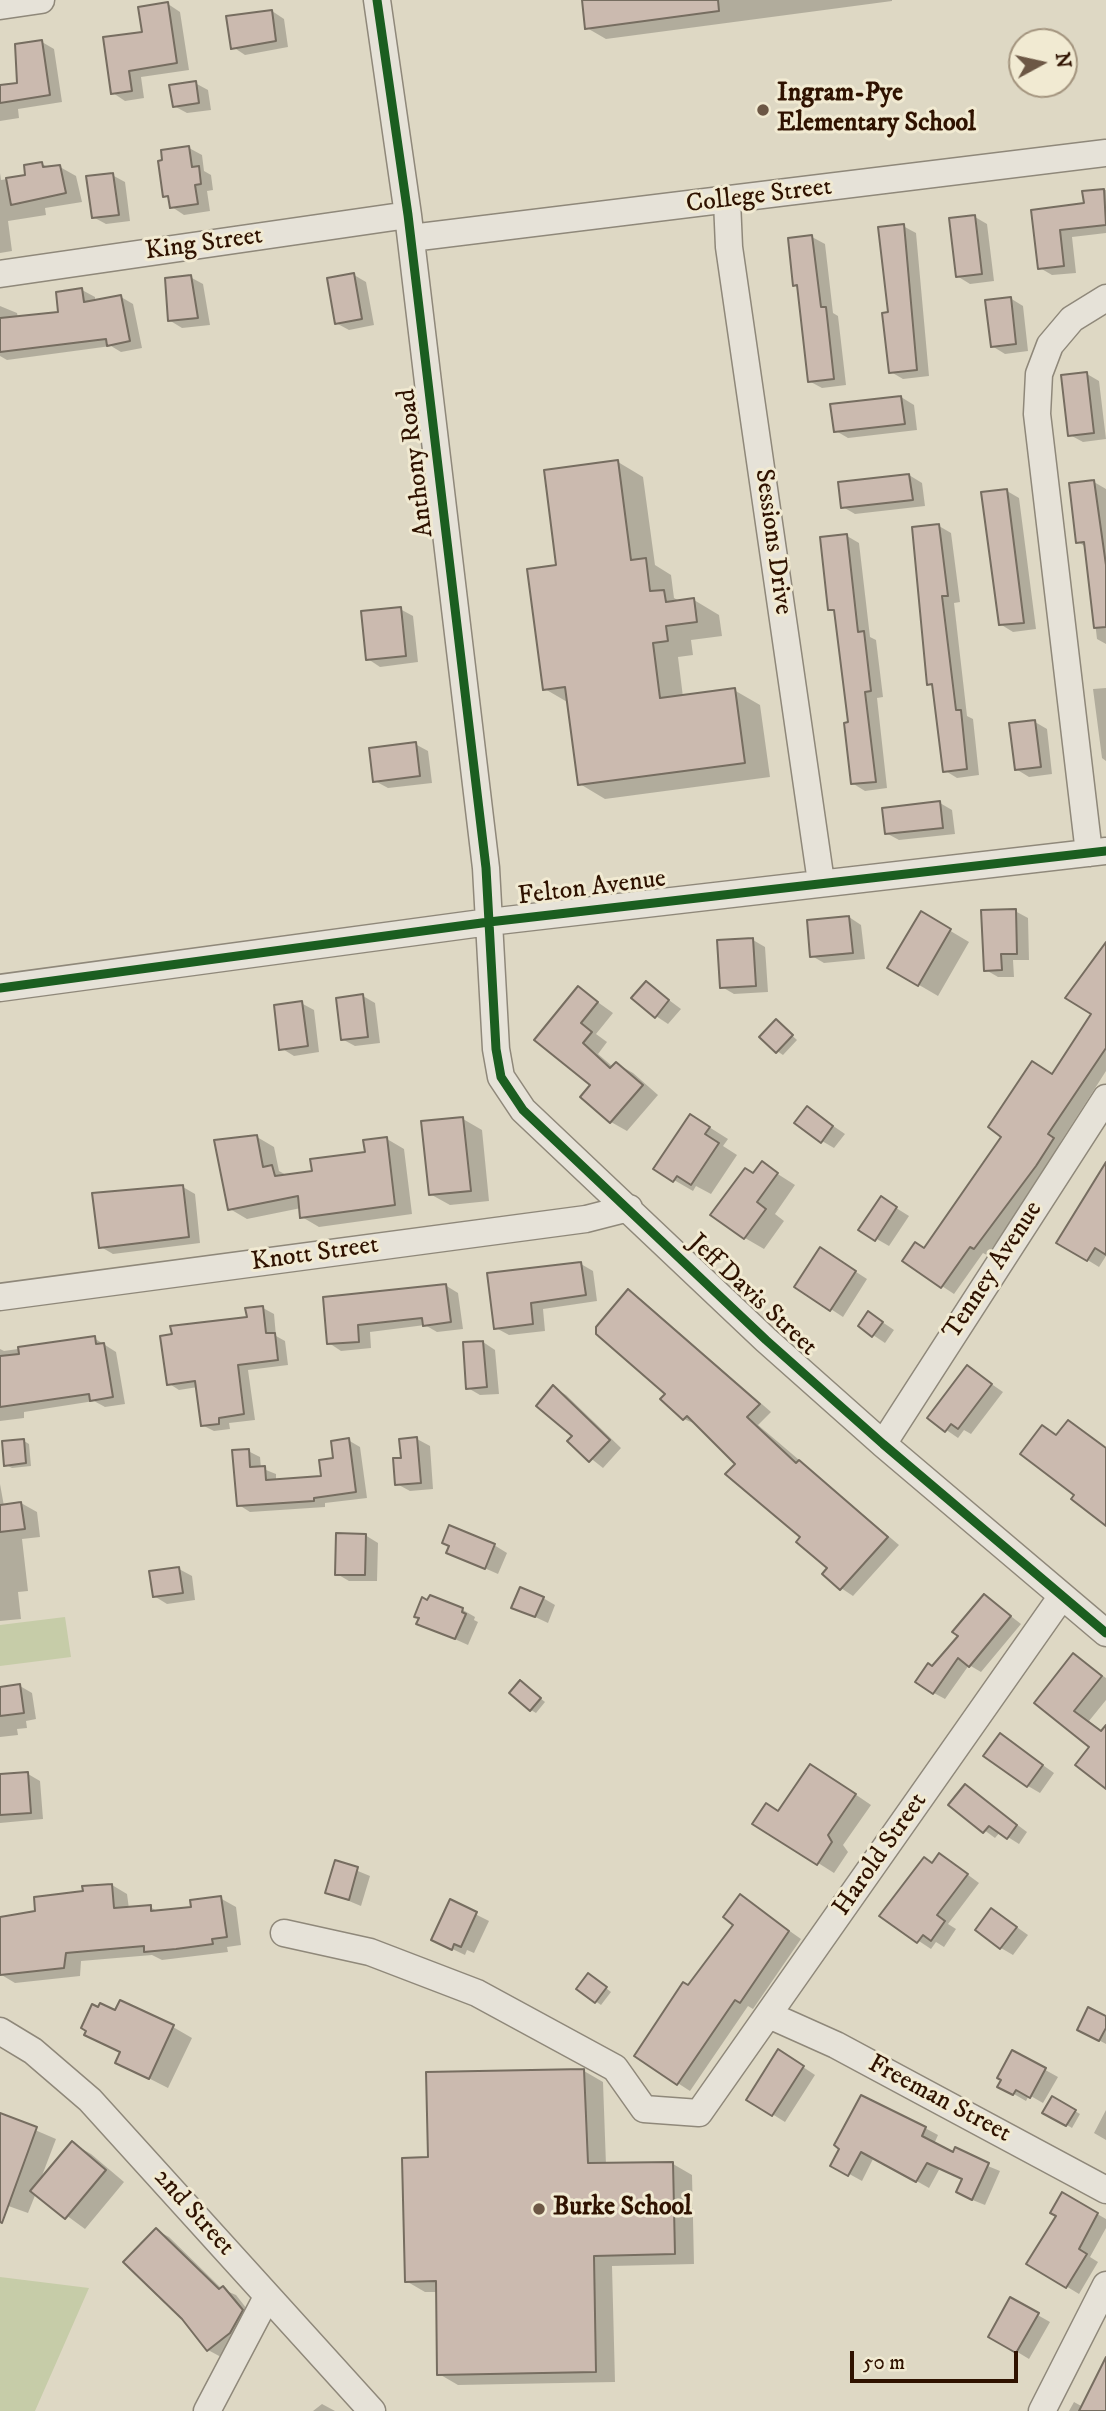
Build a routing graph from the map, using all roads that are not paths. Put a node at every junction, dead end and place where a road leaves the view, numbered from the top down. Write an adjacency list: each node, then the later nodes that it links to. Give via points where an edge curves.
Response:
1 (41, 0): 3 (street)
2 (377, 0): 6 (street, Anthony Road)
3 (0, 6)
4 (1106, 153): 5 (street, College Street)
5 (727, 201): 6 (street, College Street); 10 (street, Sessions Drive, via 729,247)
6 (410, 227): 7 (street, King Street); 11 (street, Anthony Road)
7 (0, 274)
8 (1106, 298): 9 (street, via 1072,319 1050,345 1039,374 1037,414)
9 (1097, 852): 10 (street, Felton Avenue)
10 (821, 882): 11 (street, Felton Avenue)
11 (489, 922): 12 (street, Felton Avenue); 14 (street, Jeff Davis Street, via 501,1077 523,1110)
12 (0, 988)
13 (1106, 1098): 16 (street, Tenney Avenue)
14 (629, 1208): 15 (street, Knott Street, via 586,1219); 16 (street, Jeff Davis Street)
15 (0, 1297)
16 (883, 1444): 17 (street, Jeff Davis Street)
17 (1062, 1596): 18 (street, Jeff Davis Street); 20 (street, Harold Street)
18 (1106, 1633)
19 (284, 1933): 20 (street, Harold Street, via 370,1952 477,1993 615,2068 644,2109 699,2113)
20 (769, 2015): 22 (street, Freeman Street, via 836,2045)
21 (0, 2031): 24 (street, 2nd Street, via 33,2050 90,2099)
22 (1106, 2190)
23 (1106, 2285): 27 (street)
24 (267, 2297): 25 (street); 26 (street, 2nd Street)
25 (207, 2411)
26 (372, 2411)
27 (1042, 2411)

